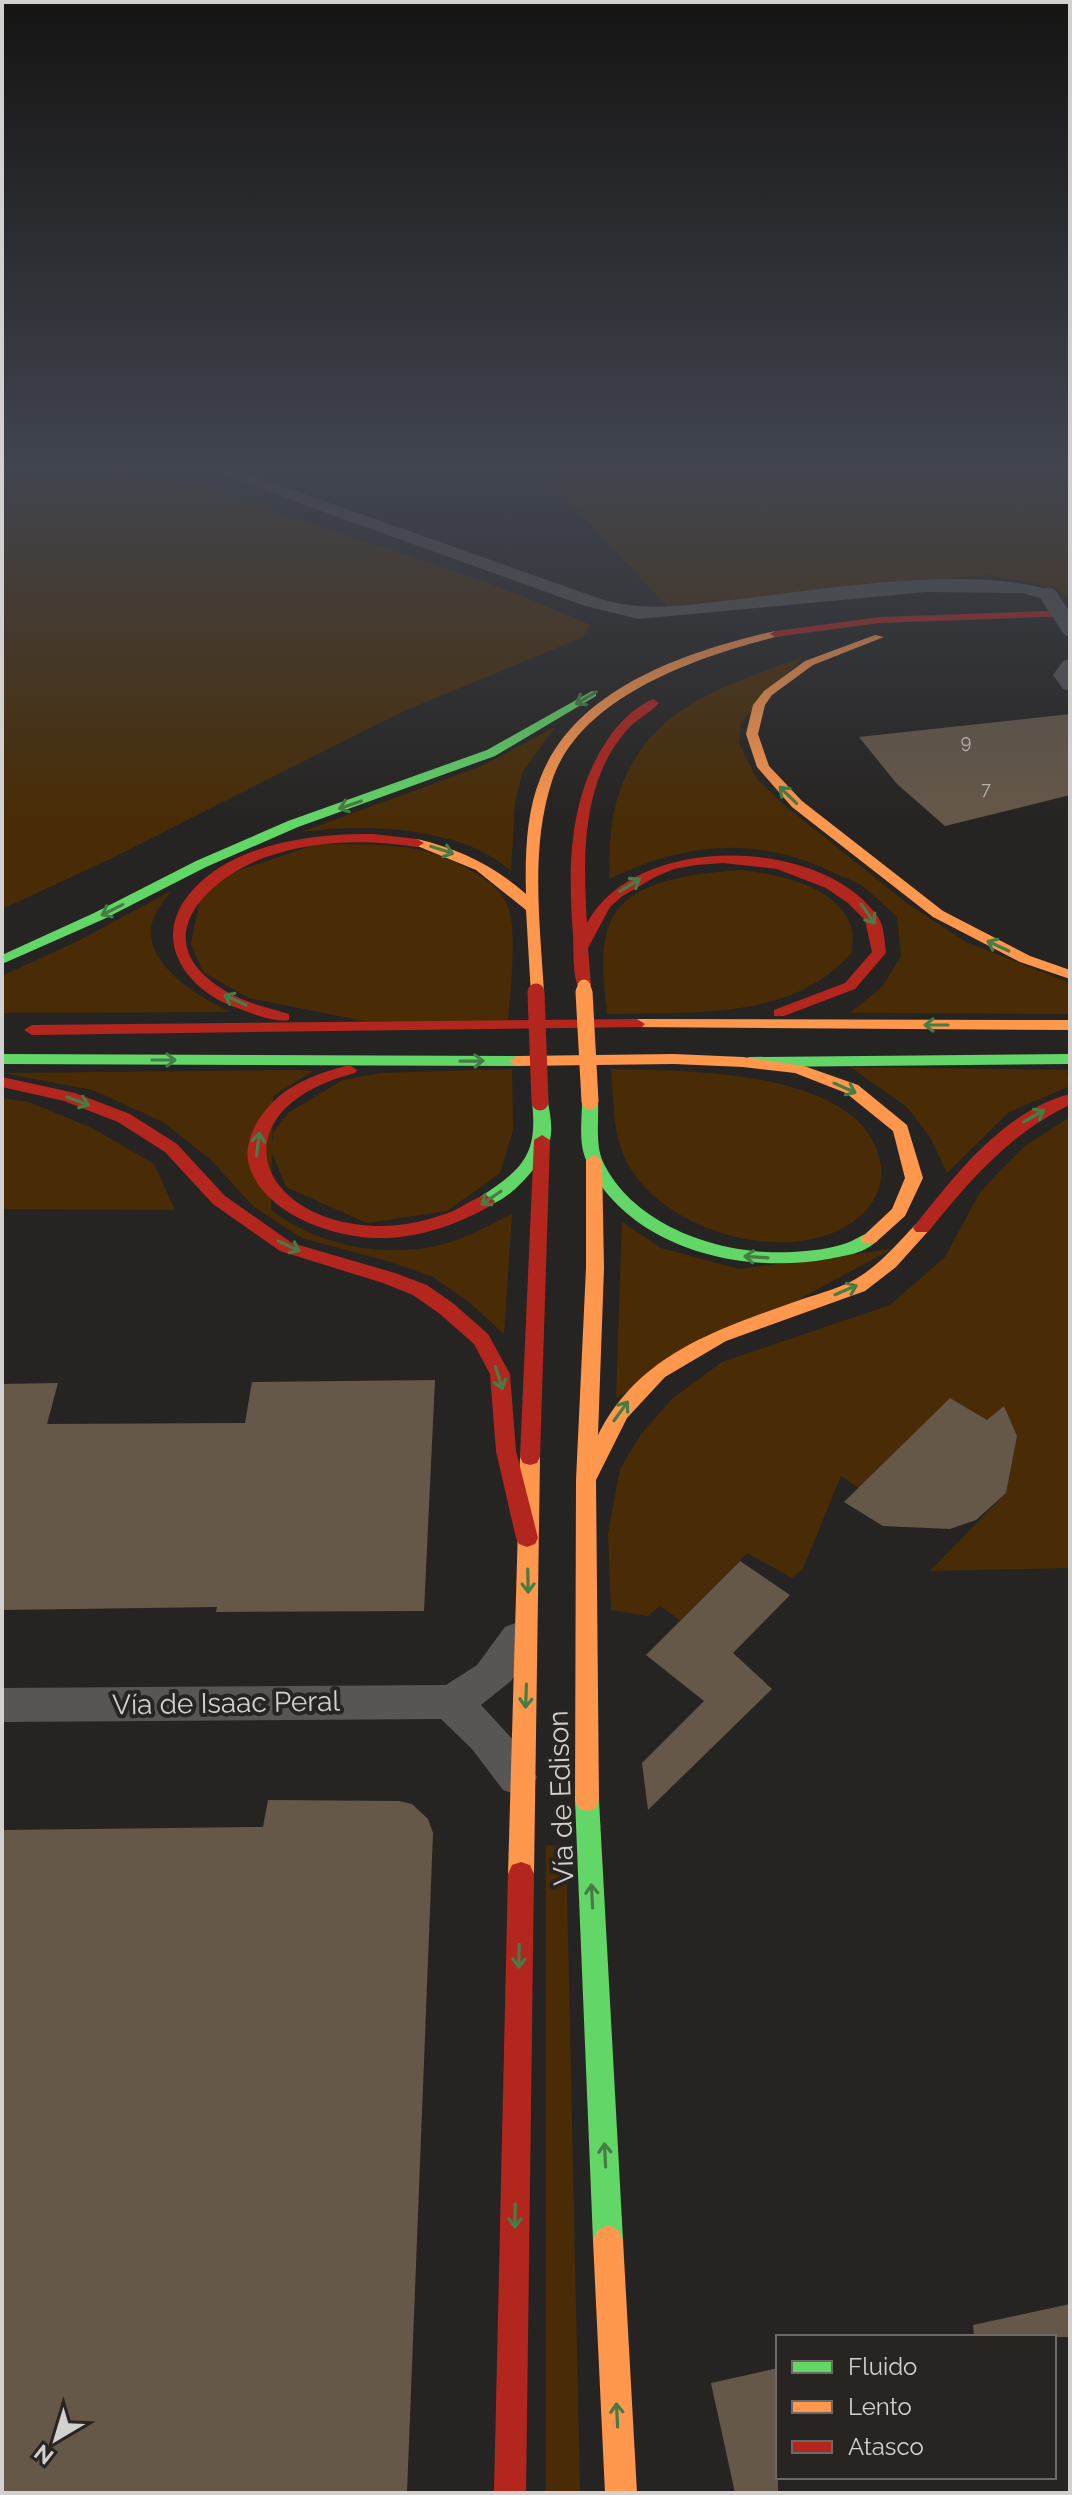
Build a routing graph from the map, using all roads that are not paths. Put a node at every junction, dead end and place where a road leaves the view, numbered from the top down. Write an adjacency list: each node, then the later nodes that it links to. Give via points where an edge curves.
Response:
1 (562, 588): 2 (street, bridge, via 637,614)
2 (921, 588)
3 (1035, 588): 5 (street, bridge, via 1049,596)
4 (1070, 613): 7 (main road, via 865,620 749,640)
5 (1070, 626): 6 (main road)
6 (884, 633): 8 (main road, via 803,644); 15 (main road, one-way to 6, via 989,942 927,907 817,821 763,767 752,734 759,705 768,693 809,663)
7 (683, 660): 12 (main road, Vía de Edison, via 596,712 568,741 546,778); 14 (main road, one-way to 14, via 649,665 491,753 293,824)
8 (741, 661)
9 (1070, 665): 10 (street, via 1062,675)
10 (1070, 685)
11 (666, 696): 13 (main road, Vía de Edison, via 611,739 592,771 582,803 578,853)
12 (534, 910): 18 (main road, one-way to 12, via 283,1017 239,1003 207,985 188,967 178,945 178,922 190,900 239,863 272,850 315,840 392,839 430,846 492,871); 28 (main road, Vía de Edison, bridge)
13 (583, 945): 16 (main road, one-way to 16, via 598,914 633,882 711,859 746,859 810,873 855,898 872,915 879,952 857,983 804,1006); 29 (main road, Vía de Edison, bridge)
14 (2, 960)
15 (1070, 975)
16 (737, 1023): 17 (main road, one-way to 16); 18 (main road)
17 (1070, 1025)
18 (337, 1026): 19 (main road)
19 (18, 1030)
20 (1070, 1041): 21 (main road)
21 (2, 1045)
22 (2, 1059): 24 (main road, one-way to 24)
23 (1070, 1059): 25 (main road)
24 (394, 1062): 25 (main road, one-way to 25); 28 (main road, one-way to 24, via 522,1171 496,1196 458,1218 403,1230 355,1231 289,1206 260,1172 255,1151 261,1126 277,1104 300,1087 335,1073)
25 (743, 1062): 29 (main road, one-way to 29, via 798,1069 852,1089 901,1129 914,1178 899,1212 880,1232 857,1247 830,1255 753,1259 720,1252 665,1232 623,1200)
26 (2, 1082): 31 (main road, one-way to 31, via 69,1097 124,1118 171,1148 219,1200 286,1247 389,1278 420,1290 447,1309 481,1339 500,1374 506,1451)
27 (1070, 1099): 30 (main road, one-way to 27, via 605,1434 625,1404 659,1371 717,1335 850,1290 876,1275 920,1234 972,1165 1029,1118)
28 (542, 1140): 31 (main road, Vía de Edison)
29 (594, 1160): 30 (main road, Vía de Edison)
30 (586, 1480): 37 (main road, Vía de Edison, one-way to 30, via 586,1787)
31 (527, 1538): 32 (main road, Vía de Edison, one-way to 32)
32 (528, 1618): 33 (street, Vía de Isaac Peral, via 499,1672); 35 (main road, Vía de Edison, one-way to 35)
33 (449, 1702): 34 (street, Vía de Isaac Peral); 35 (street, via 500,1749)
34 (2, 1705)
35 (522, 1785): 36 (main road, Vía de Edison, one-way to 36)
36 (510, 2493)
37 (621, 2493)

